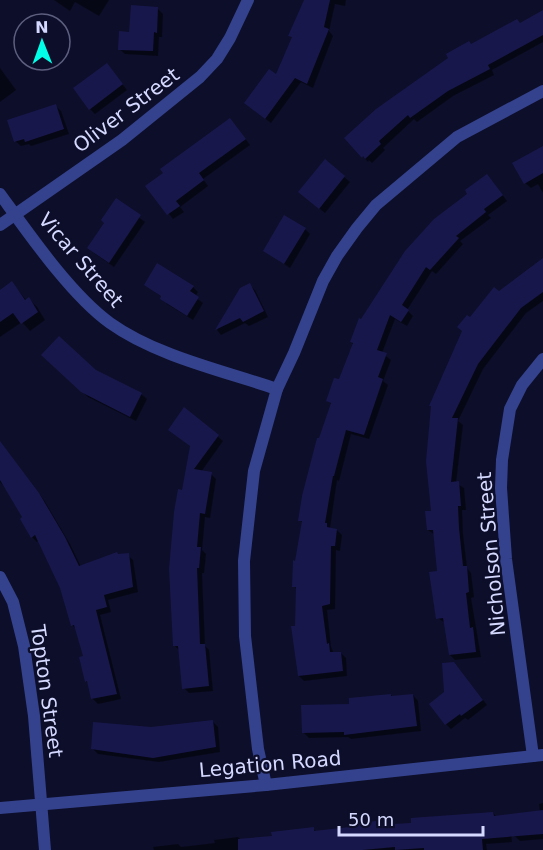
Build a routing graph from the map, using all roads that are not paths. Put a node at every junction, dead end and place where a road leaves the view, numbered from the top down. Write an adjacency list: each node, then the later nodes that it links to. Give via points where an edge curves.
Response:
1 (248, 0): 4 (street, Oliver Street, via 217,59 200,77 122,140)
2 (543, 91): 7 (street, via 457,137 376,206 350,237 323,281)
3 (0, 194): 4 (street, Vicar Street)
4 (15, 215): 5 (street, Oliver Street); 7 (street, Vicar Street, via 59,271 111,324 159,350)
5 (0, 225)
6 (543, 359): 9 (street, Nicholson Street, via 522,385 510,409 501,488 506,559)
7 (277, 389): 10 (street, via 254,471 244,570 245,636 258,750)
8 (0, 577): 11 (street, Topton Street, via 13,602 24,646)
9 (538, 756): 10 (street, Legation Road)
10 (266, 785): 11 (street, Legation Road)
11 (42, 803): 12 (street, Legation Road); 13 (street, Topton Street)
12 (0, 808)
13 (45, 850)

